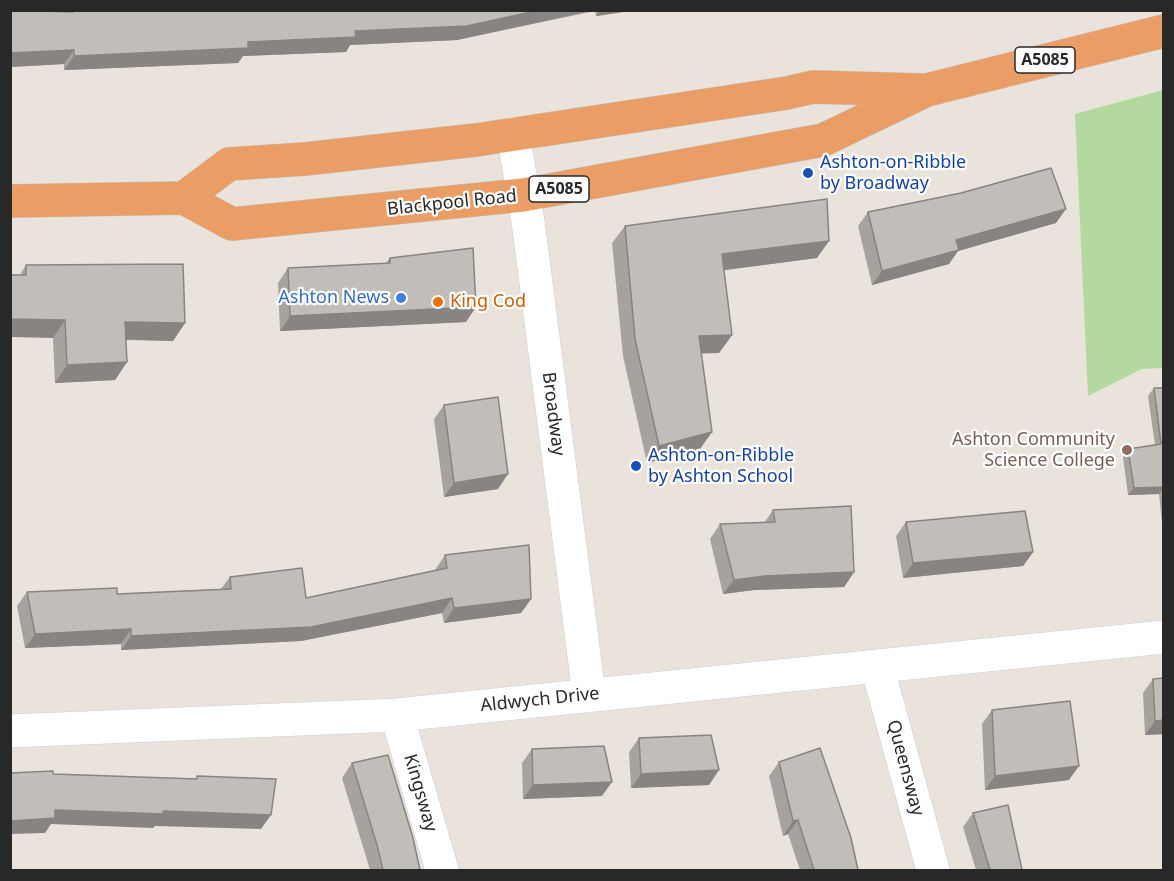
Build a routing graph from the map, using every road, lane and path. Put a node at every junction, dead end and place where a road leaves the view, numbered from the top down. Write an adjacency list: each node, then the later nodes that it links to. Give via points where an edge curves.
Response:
1 (1164, 31): 2 (highway, Blackpool Road / A5085)
2 (927, 90): 3 (highway, Blackpool Road / A5085, via 813,87); 4 (highway, Blackpool Road / A5085, via 823,140)
3 (513, 134): 4 (street, Broadway); 5 (highway, Blackpool Road / A5085, via 326,157 229,164)
4 (523, 195): 5 (highway, Blackpool Road / A5085, via 232,224); 9 (street, Broadway)
5 (184, 198): 6 (highway, Blackpool Road / A5085)
6 (10, 201)
7 (1164, 637): 8 (street, Aldwych Drive)
8 (877, 666): 9 (street, Aldwych Drive); 13 (street, Queensway)
9 (589, 694): 10 (street, Aldwych Drive)
10 (397, 715): 11 (street, Aldwych Drive); 12 (street, Kingsway)
11 (10, 731)
12 (442, 870)
13 (933, 870)

